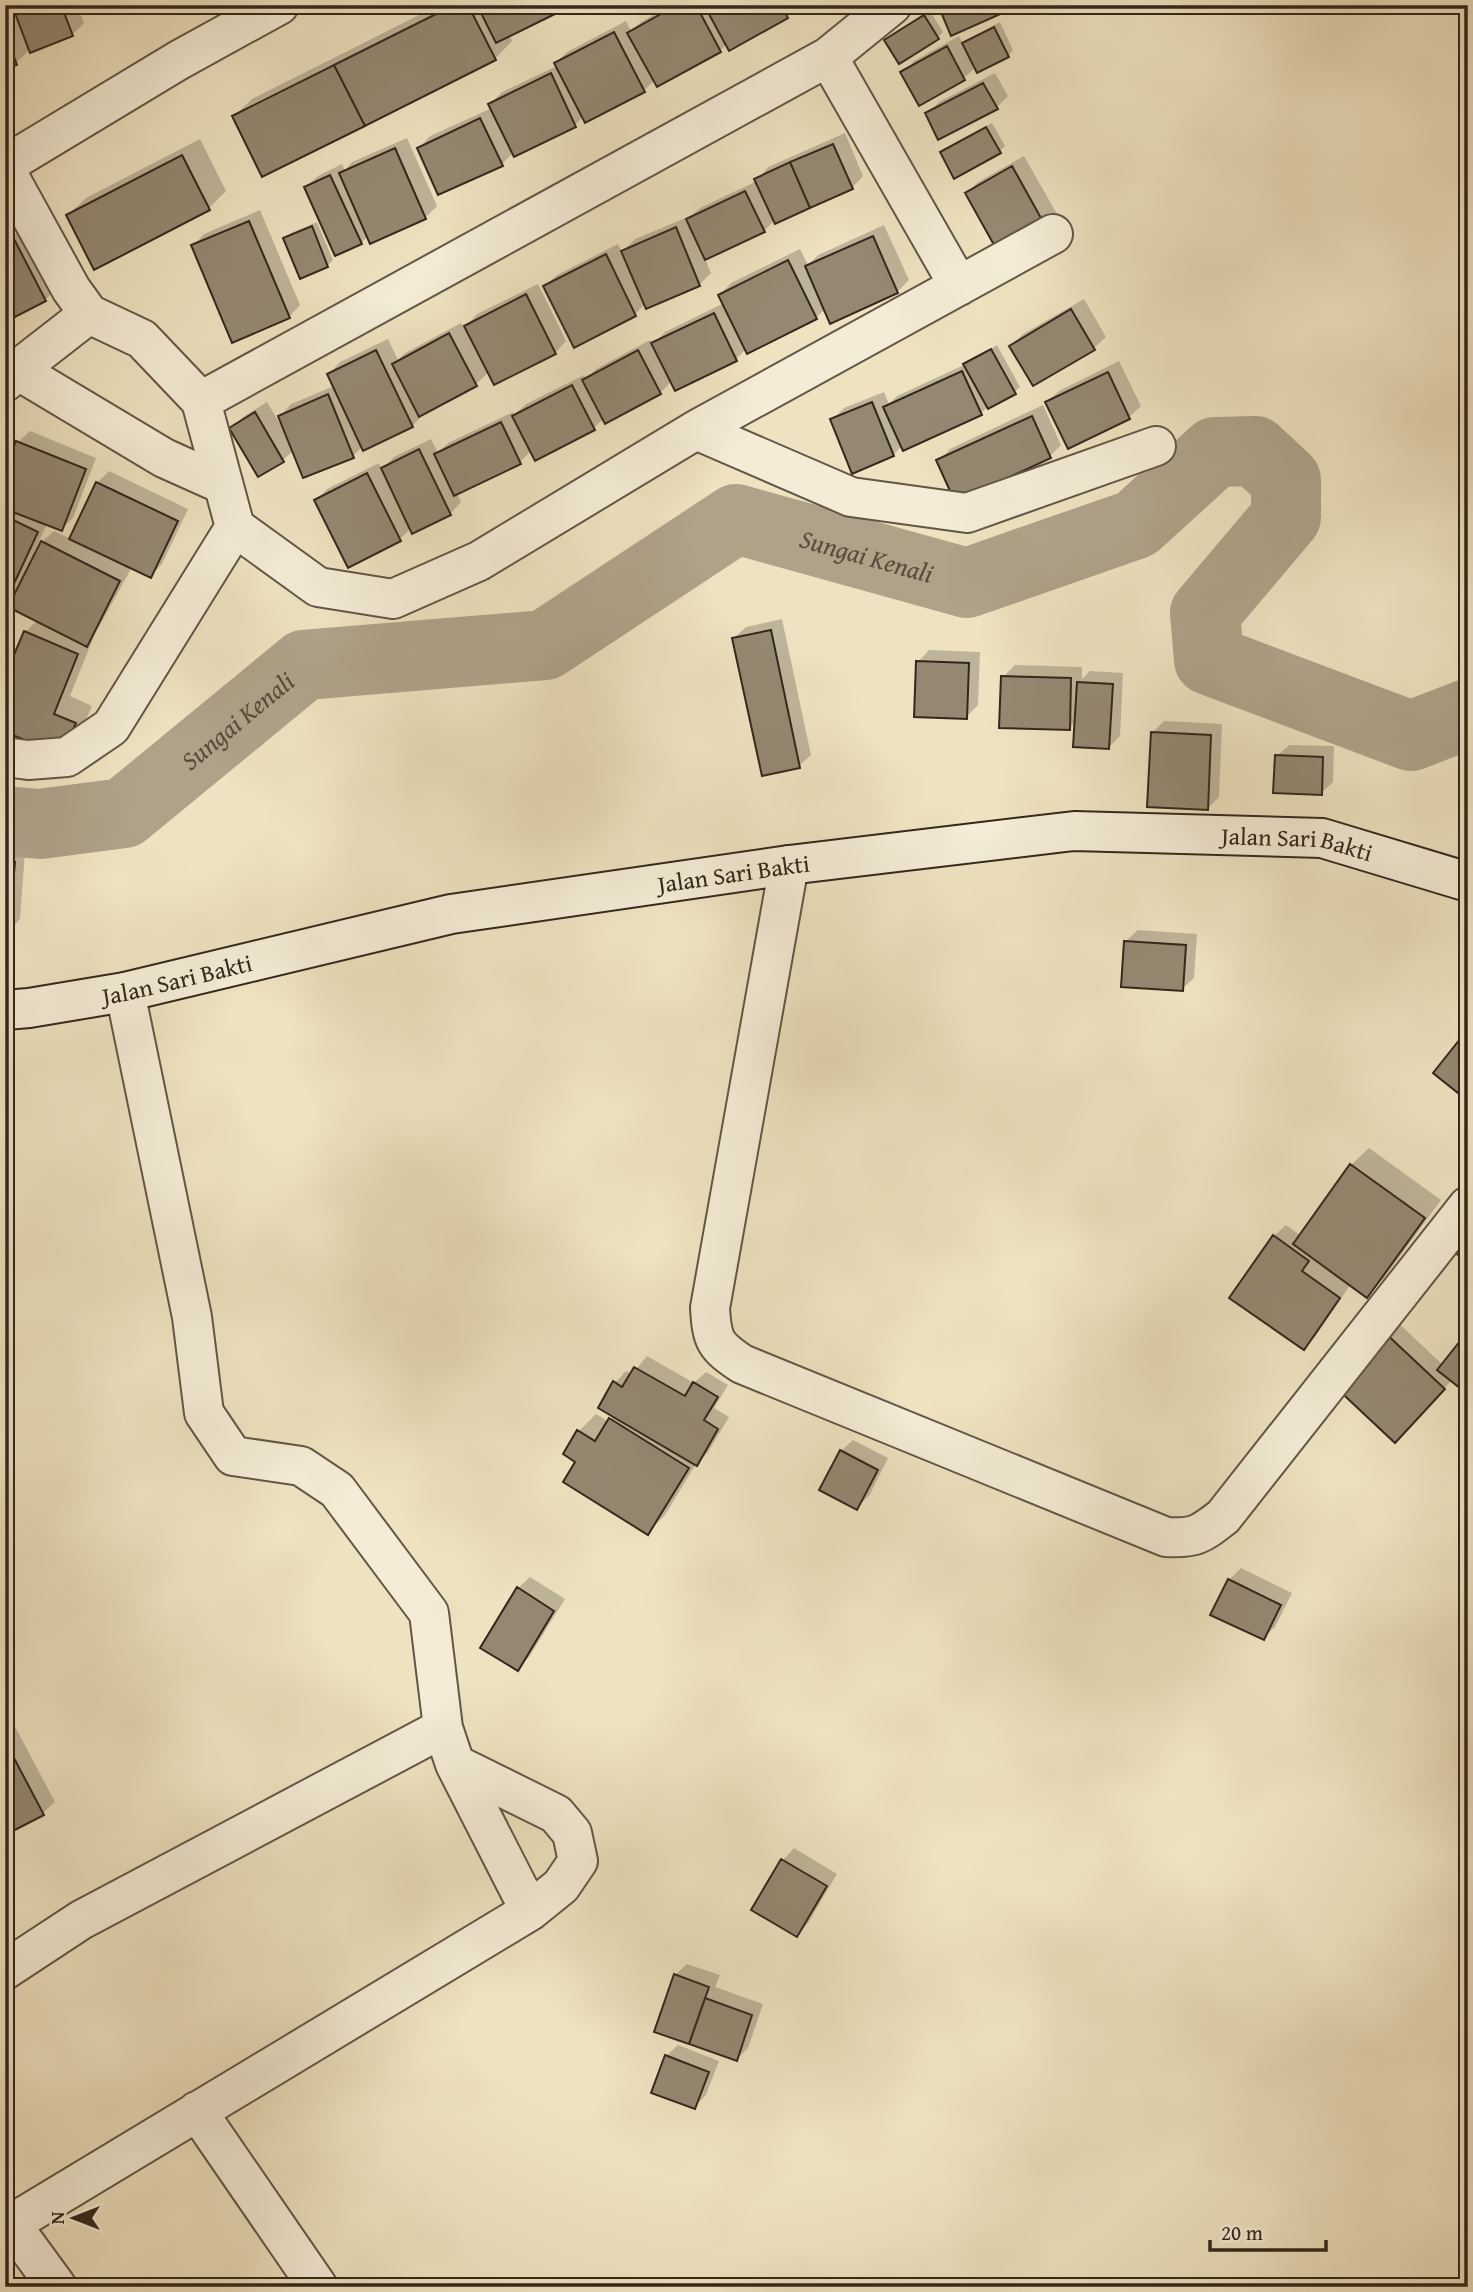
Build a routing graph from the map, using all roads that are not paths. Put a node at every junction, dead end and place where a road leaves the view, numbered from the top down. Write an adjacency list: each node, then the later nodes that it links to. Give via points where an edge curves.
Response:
1 (279, 5): 4 (street, via 179,60)
2 (892, 5): 3 (street)
3 (828, 57): 6 (street); 9 (street)
4 (5, 167): 7 (street)
5 (1053, 234): 6 (street)
6 (959, 286): 10 (street)
7 (89, 314): 8 (street); 9 (street, via 142,339)
8 (11, 376): 12 (street)
9 (201, 401): 12 (street)
10 (696, 430): 11 (street, via 851,496 967,513); 13 (street, via 479,561 393,599 318,586)
11 (1156, 446)
12 (222, 484): 13 (street)
13 (235, 527): 14 (street, via 111,727 67,757)
14 (5, 757)
15 (789, 865): 16 (street, Jalan Sari Bakti, via 1074,831 1322,838); 17 (street, Jalan Sari Bakti, via 451,914); 19 (street, via 710,1308 712,1333 722,1351 742,1364 1166,1538 1188,1539 1223,1517)
16 (1468, 882)
17 (125, 992): 18 (street, Jalan Sari Bakti); 20 (street, via 192,1317 204,1413 233,1456 302,1466 337,1490 429,1613)
18 (5, 1010)
19 (1468, 1206)
20 (443, 1728): 21 (street); 23 (street, via 81,1920)
21 (455, 1764): 22 (street); 22 (street, via 556,1814 572,1833 578,1860 561,1886)
22 (530, 1911): 24 (street)
23 (5, 1970)
24 (197, 2111): 25 (street); 27 (street)
25 (8, 2224): 26 (street)
26 (57, 2287)
27 (318, 2287)

